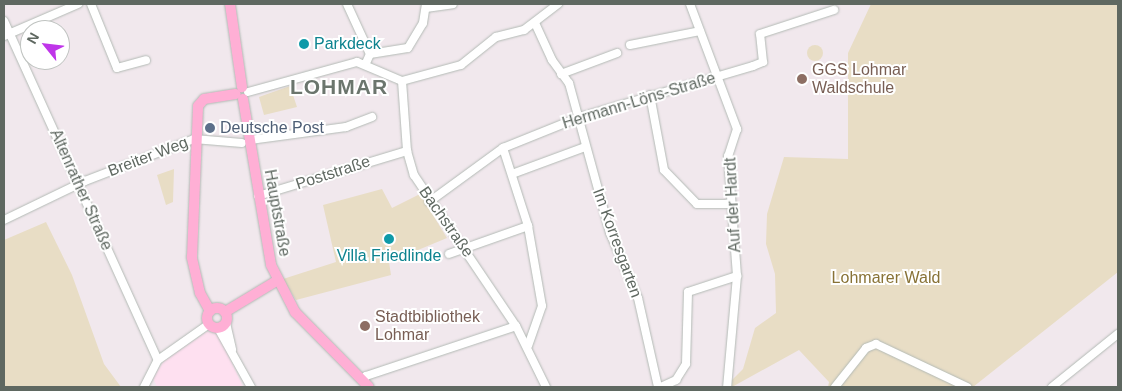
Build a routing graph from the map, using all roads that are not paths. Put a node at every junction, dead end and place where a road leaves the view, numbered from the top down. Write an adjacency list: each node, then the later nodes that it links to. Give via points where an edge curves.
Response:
1 (78, 4): 13 (street)
2 (91, 4): 17 (street, via 117,68)
3 (230, 4): 22 (main road, Hauptstraße)
4 (347, 4): 16 (street)
5 (453, 4): 8 (street)
6 (558, 4): 11 (street)
7 (690, 4): 12 (street, Auf der Hardt)
8 (426, 6): 16 (street, via 420,31 408,48)
9 (834, 10): 20 (street, Hermann-Löns-Straße, via 760,34 763,62)
10 (4, 21): 13 (street, Altenrather Straße)
11 (536, 23): 19 (street, Im Korresgarten); 21 (street, via 496,37 453,68)
12 (700, 31): 14 (street); 20 (street, Auf der Hardt)
13 (6, 35): 32 (street, Altenrather Straße)
14 (630, 46)
15 (618, 53): 19 (street)
16 (370, 54): 18 (street)
17 (146, 60)
18 (366, 63): 21 (street); 22 (street, via 351,62)
19 (561, 74): 25 (street, Im Korresgarten, via 569,83)
20 (719, 76): 23 (street, Hermann-Löns-Straße); 35 (street, Auf der Hardt, via 737,129 728,156)
21 (402, 81): 30 (street, Bachstraße)
22 (242, 93): 26 (main road, via 199,103); 27 (main road, Hauptstraße)
23 (650, 95): 25 (street, Hermann-Löns-Straße); 35 (street, via 664,170 697,204)
24 (372, 117): 27 (street, Breiter Weg, via 346,127)
25 (580, 117): 28 (street, Im Korresgarten); 29 (street, Hermann-Löns-Straße)
26 (194, 139): 27 (street, Breiter Weg); 32 (street, Breiter Weg); 44 (main road, via 192,257 200,293)
27 (246, 142): 33 (main road, Hauptstraße)
28 (586, 147): 31 (street); 55 (street, Im Korresgarten, via 610,233 638,298)
29 (502, 148): 31 (street); 34 (street, Hermann-Löns-Straße)
30 (407, 150): 33 (street, Poststraße); 34 (street, Bachstraße, via 414,175)
31 (512, 174): 37 (street)
32 (80, 184): 36 (street, Breiter Weg); 50 (street, Altenrather Straße)
33 (258, 196): 41 (main road, Hauptstraße, via 265,243)
34 (430, 202): 38 (street, Bachstraße)
35 (730, 204): 40 (street, Auf der Hardt)
36 (4, 220)
37 (528, 226): 38 (street); 49 (street, via 542,306)
38 (462, 248): 39 (street); 47 (street, Bachstraße)
39 (449, 254)
40 (737, 276): 55 (street, Im Korresgarten, via 688,292 686,364 676,380); 56 (street, Auf der Hardt)
41 (278, 280): 42 (main road); 43 (main road, Hauptstraße)
42 (253, 295): 43 (main road, via 275,293); 45 (main road)
43 (291, 306): 51 (main road, Hauptstraße)
44 (210, 311): 45 (main road); 46 (main road)
45 (225, 312): 46 (main road)
46 (218, 325): 50 (street); 53 (street)
47 (516, 326): 49 (street, Bachstraße); 51 (street, via 366,376)
48 (1118, 334): 59 (street)
49 (528, 346): 54 (street, Bachstraße)
50 (158, 360): 52 (street)
51 (366, 384)
52 (144, 387)
53 (251, 387)
54 (546, 387)
55 (659, 387)
56 (727, 387)
57 (835, 387): 58 (street, via 866,348 876,344)
58 (967, 387)
59 (1052, 387)

